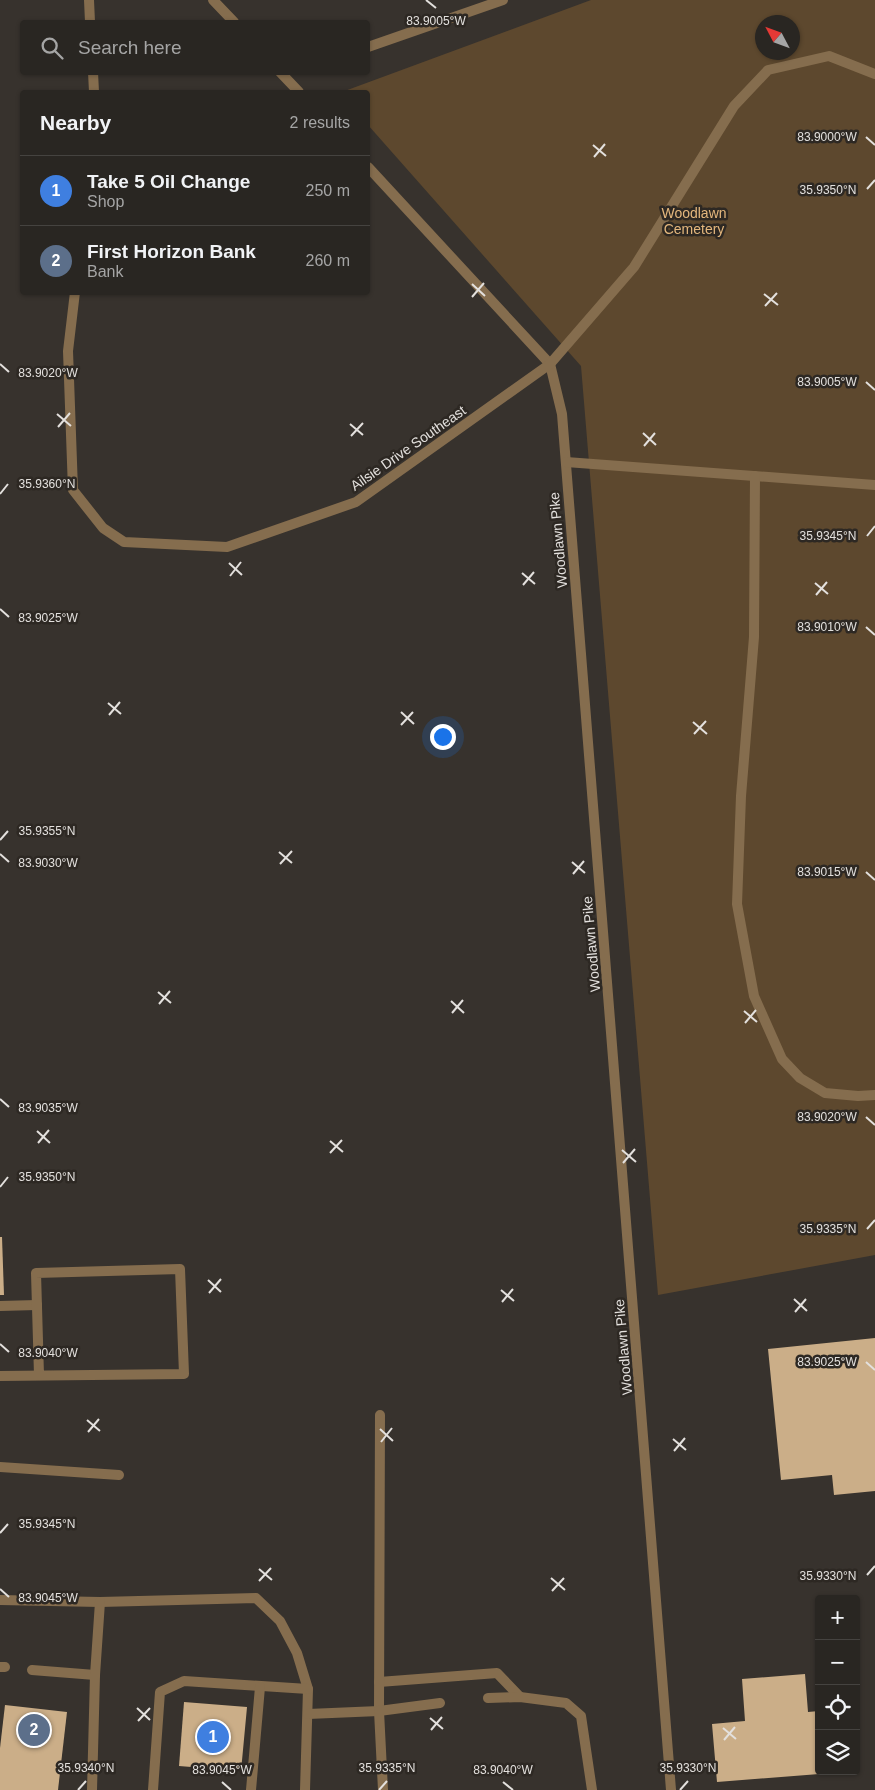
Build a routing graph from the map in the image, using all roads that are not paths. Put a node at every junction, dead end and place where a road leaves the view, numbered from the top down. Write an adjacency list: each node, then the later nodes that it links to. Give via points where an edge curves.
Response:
1 (89, 0): 4 (street)
2 (213, 0): 5 (street)
3 (503, 0): 6 (street)
4 (90, 20)
5 (232, 20)
6 (370, 45)
7 (875, 74): 14 (street, Ailsie Drive Southeast, via 829,56 768,70 734,106 634,267)
8 (93, 75): 10 (street)
9 (286, 75): 11 (street)
10 (94, 90)
11 (297, 90)
12 (370, 169): 14 (street, Woodlawn Pike)
13 (75, 295): 14 (street, Ailsie Drive Southeast, via 68,352 73,490 103,528 124,542 227,547 356,502)
14 (550, 364): 15 (street, Woodlawn Pike, via 562,414)
15 (566, 462): 16 (street); 44 (street, Woodlawn Pike)
16 (756, 476): 17 (street); 18 (street, via 754,638 741,796 737,904 754,996 782,1059 800,1078 824,1093)
17 (875, 485)
18 (875, 1095)
19 (36, 1305): 20 (street); 21 (street); 21 (street, via 36,1273 180,1269 184,1374)
20 (0, 1306)
21 (39, 1375): 22 (street)
22 (0, 1376)
23 (380, 1415): 30 (street)
24 (0, 1467): 25 (street)
25 (119, 1475)
26 (0, 1600): 27 (street)
27 (100, 1602): 29 (street); 32 (street, via 256,1598 280,1621 297,1653)
28 (32, 1670): 29 (street)
29 (95, 1675): 38 (street)
30 (379, 1682): 33 (street, via 496,1673); 36 (street)
31 (260, 1687): 32 (street); 39 (street, via 184,1681 160,1692); 40 (street)
32 (308, 1689): 37 (street)
33 (520, 1697): 34 (street); 43 (street, via 566,1703 581,1716)
34 (488, 1698)
35 (440, 1704): 36 (street)
36 (379, 1711): 37 (street); 42 (street)
37 (308, 1714): 41 (street)
38 (92, 1790)
39 (153, 1790)
40 (251, 1790)
41 (305, 1790)
42 (382, 1790)
43 (592, 1790)
44 (672, 1790)

